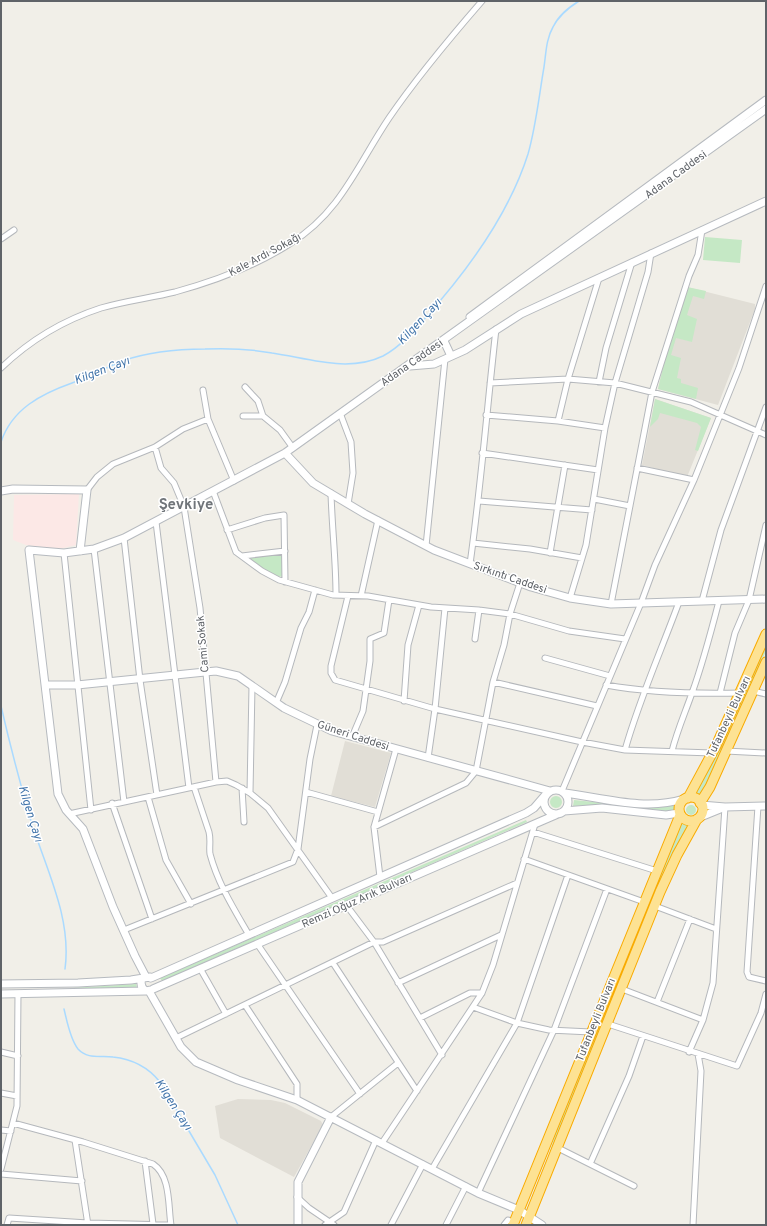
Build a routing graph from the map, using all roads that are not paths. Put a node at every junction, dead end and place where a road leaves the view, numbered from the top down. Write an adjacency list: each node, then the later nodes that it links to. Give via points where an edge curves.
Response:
1 (482, 1): 16 (street, Kale Ardı Sokağı, via 444,44 413,85 386,123 340,199 315,227 276,252 225,276 174,292 100,309 75,319 38,338)
2 (766, 100): 21 (main road, via 408,362)
3 (766, 109): 13 (main road, Adana Caddesi)
4 (766, 200): 6 (main road)
5 (14, 230): 7 (street)
6 (702, 230): 8 (main road); 24 (street, via 698,255)
7 (1, 239)
8 (651, 252): 9 (main road); 20 (street, via 648,272)
9 (632, 261): 10 (main road); 18 (street, via 606,348)
10 (599, 277): 12 (main road, via 521,314); 17 (street)
11 (766, 289): 28 (street)
12 (496, 330): 14 (main road, via 466,350); 19 (street)
13 (444, 341): 14 (main road); 15 (main road, Adana Caddesi)
14 (448, 358): 15 (main road, via 434,364); 62 (street)
15 (409, 366): 21 (main road, Adana Caddesi)
16 (1, 368)
17 (568, 379): 18 (street); 19 (street); 32 (street)
18 (599, 382): 20 (street)
19 (490, 383): 27 (street)
20 (615, 383): 24 (street); 33 (street)
21 (383, 384): 26 (main road, Adana Caddesi)
22 (245, 387): 30 (street, via 258,402)
23 (203, 390): 31 (street)
24 (652, 392): 28 (street, via 691,402); 41 (street)
25 (766, 407): 34 (street)
26 (340, 413): 37 (main road, Adana Caddesi); 51 (street, via 351,442 353,473)
27 (486, 415): 32 (street); 39 (street)
28 (720, 415): 34 (street); 43 (street)
29 (243, 416): 30 (street)
30 (263, 416): 37 (street, via 280,430)
31 (208, 419): 36 (street, via 183,429); 44 (street)
32 (558, 421): 33 (street)
33 (606, 428): 42 (street)
34 (757, 432): 35 (street); 81 (street, via 721,530)
35 (766, 435)
36 (155, 447): 45 (street, via 113,464 97,477); 53 (street, Cami Sokak, via 161,468 174,483)
37 (293, 448): 38 (main road, Adana Caddesi)
38 (285, 453): 44 (main road, Adana Caddesi); 48 (main road, Sırkıntı Caddesi, via 313,483)
39 (482, 453): 40 (street); 50 (street)
40 (565, 465): 42 (street); 54 (street)
41 (637, 468): 43 (street); 52 (street)
42 (598, 470): 49 (street)
43 (694, 480): 84 (street, via 655,565)
44 (234, 481): 47 (main road, Adana Caddesi)
45 (87, 490): 46 (main road); 64 (main road)
46 (1, 491)
47 (213, 491): 53 (main road, Adana Caddesi); 59 (street)
48 (330, 493): 51 (main road, Sırkıntı Caddesi); 74 (street, via 336,557)
49 (594, 499): 52 (street); 55 (street)
50 (479, 501): 54 (street); 61 (street)
51 (348, 504): 56 (main road, Sırkıntı Caddesi)
52 (630, 506): 85 (street)
53 (184, 507): 57 (main road, Adana Caddesi); 95 (street, Cami Sokak, via 200,608)
54 (557, 507): 55 (street); 67 (street)
55 (592, 510): 69 (street)
56 (378, 520): 62 (main road, Sırkıntı Caddesi); 76 (street)
57 (156, 522): 60 (main road, Adana Caddesi); 96 (street)
58 (766, 525): 79 (street)
59 (227, 530): 65 (street, via 284,515); 68 (street, via 236,552)
60 (124, 538): 63 (main road, Adana Caddesi); 98 (street)
61 (473, 543): 67 (street); 70 (street)
62 (426, 546): 70 (main road, Sırkıntı Caddesi)
63 (94, 549): 64 (main road, Adana Caddesi); 99 (street)
64 (80, 551): 66 (main road, Adana Caddesi)
65 (285, 551): 68 (street); 71 (street)
66 (64, 553): 101 (main road, Adana Caddesi, via 29,550); 102 (street)
67 (550, 553): 69 (street)
68 (242, 556): 71 (street, via 262,571)
69 (582, 558): 77 (street)
70 (470, 564): 72 (main road, Sırkıntı Caddesi)
71 (285, 582): 73 (street)
72 (520, 583): 77 (main road, Sırkıntı Caddesi); 89 (street)
73 (314, 590): 74 (street); 113 (street, via 310,612 301,628)
74 (336, 595): 75 (street)
75 (348, 596): 76 (street); 106 (street, via 331,673 335,680)
76 (361, 596): 78 (street)
77 (570, 598): 85 (main road, Sırkıntı Caddesi)
78 (388, 600): 86 (street); 106 (street, via 384,633 370,639 370,661)
79 (748, 600): 80 (main road, Sırkıntı Caddesi); 82 (main road, Sırkıntı Caddesi); 110 (street, via 735,633)
80 (766, 600)
81 (702, 601): 82 (main road, Sırkıntı Caddesi); 83 (main road, Sırkıntı Caddesi)
82 (719, 601): 109 (street)
83 (679, 602): 84 (main road, Sırkıntı Caddesi); 105 (street)
84 (641, 603): 85 (main road, Sırkıntı Caddesi); 92 (street)
85 (611, 604)
86 (419, 605): 87 (street); 112 (street, via 408,645)
87 (445, 608): 88 (street); 115 (street)
88 (479, 610): 89 (street); 91 (street)
89 (510, 614): 92 (street, via 569,631); 100 (street, via 504,645)
90 (766, 634): 107 (highway, Tufanbeyli Bulvarı)
91 (475, 639)
92 (626, 639): 97 (street)
93 (545, 658): 97 (street)
94 (766, 662): 108 (highway, Tufanbeyli Bulvarı)
95 (205, 672): 96 (main road, Güneri Caddesi); 104 (main road, Güneri Caddesi, via 232,674); 128 (street, Cami Sokak)
96 (175, 676): 98 (main road, Güneri Caddesi); 129 (street)
97 (610, 676): 103 (street)
98 (140, 680): 99 (main road, Güneri Caddesi); 135 (street)
99 (109, 682): 102 (main road, Güneri Caddesi); 138 (street)
100 (492, 682): 114 (street); 116 (street)
101 (45, 685): 102 (main road, Güneri Caddesi); 147 (main road, via 58,794)
102 (77, 685): 144 (street)
103 (606, 685): 105 (street, via 640,691); 114 (street)
104 (252, 686): 113 (main road, Güneri Caddesi); 134 (street)
105 (646, 689): 109 (street); 121 (street)
106 (365, 690): 112 (street); 118 (street, via 363,711)
107 (740, 692): 110 (street); 124 (highway, Tufanbeyli Bulvarı)
108 (753, 692): 111 (street); 123 (highway, Tufanbeyli Bulvarı)
109 (692, 693): 110 (street); 122 (street, via 679,724)
110 (720, 693)
111 (766, 694)
112 (404, 701): 115 (street)
113 (276, 703): 117 (main road, Güneri Caddesi)
114 (597, 706): 119 (street)
115 (435, 709): 116 (street); 126 (street)
116 (486, 720): 119 (street); 127 (street)
117 (317, 725): 118 (main road, Güneri Caddesi); 131 (street)
118 (352, 737): 120 (main road, Güneri Caddesi)
119 (582, 742): 121 (street); 133 (street)
120 (396, 749): 126 (main road, Güneri Caddesi); 145 (street)
121 (625, 750): 122 (street)
122 (672, 751): 124 (street)
123 (726, 751): 125 (street); 140 (highway, Tufanbeyli Bulvarı)
124 (712, 753): 137 (highway, Tufanbeyli Bulvarı)
125 (766, 753)
126 (428, 758): 127 (main road, Güneri Caddesi)
127 (476, 771): 132 (main road, Güneri Caddesi); 152 (street, via 466,783)
128 (216, 782): 129 (street); 130 (street, via 227,781)
129 (192, 787): 135 (street); 161 (street, via 209,832 210,852)
130 (242, 788): 134 (street); 150 (street)
131 (306, 792): 145 (street); 154 (street)
132 (548, 792): 133 (main road, Güneri Caddesi, via 558,789); 146 (main road, via 544,801 546,809 553,813); 158 (main road, Remzi Oğuz Arık Bulvarı, via 526,813)
133 (563, 792): 137 (main road, Güneri Caddesi, via 648,804); 146 (main road, via 568,800)
134 (250, 793): 154 (street, via 268,808)
135 (157, 795): 136 (street)
136 (148, 796): 138 (street); 164 (street, via 166,860)
137 (686, 799): 140 (highway, via 695,798); 148 (highway, Tufanbeyli Bulvarı, via 679,808)
138 (124, 802): 139 (street)
139 (112, 803): 144 (street); 167 (street)
140 (701, 804): 143 (main road); 149 (highway, Tufanbeyli Bulvarı, via 702,812)
141 (758, 806): 142 (main road); 143 (main road); 178 (street, via 747,972 749,977)
142 (766, 806)
143 (725, 807): 149 (main road); 169 (street)
144 (91, 810): 147 (street)
145 (378, 812): 152 (street)
146 (562, 812): 148 (main road, via 602,808 666,815); 151 (main road, Remzi Oğuz Arık Bulvarı)
147 (69, 814): 170 (main road, via 83,829)
148 (680, 814): 149 (highway, via 687,820); 156 (highway, Tufanbeyli Bulvarı)
149 (698, 819): 166 (highway, Tufanbeyli Bulvarı, via 677,855)
150 (244, 822)
151 (535, 824): 153 (street); 165 (main road, Remzi Oğuz Arık Bulvarı)
152 (374, 827): 158 (street)
153 (533, 832): 155 (street); 156 (street)
154 (298, 849): 161 (street, via 293,862); 162 (street)
155 (524, 859): 157 (street); 159 (street)
156 (657, 871): 163 (highway, Tufanbeyli Bulvarı)
157 (568, 875): 160 (street); 194 (street)
158 (380, 877): 162 (main road, Remzi Oğuz Arık Bulvarı)
159 (517, 883): 172 (street); 173 (street, via 383,942)
160 (607, 889): 163 (street); 196 (street)
161 (223, 891): 164 (street); 171 (street)
162 (332, 898): 171 (main road, Remzi Oğuz Arık Bulvarı)
163 (644, 902): 197 (highway, Tufanbeyli Bulvarı)
164 (191, 904): 167 (street)
165 (347, 906): 173 (street); 174 (main road, Remzi Oğuz Arık Bulvarı)
166 (655, 906): 168 (street); 182 (highway, Tufanbeyli Bulvarı)
167 (152, 919): 170 (street)
168 (690, 919): 169 (street); 188 (street)
169 (716, 929): 193 (street, via 713,983)
170 (124, 930): 177 (main road)
171 (250, 935): 177 (main road, Remzi Oğuz Arık Bulvarı)
172 (501, 935): 179 (street); 186 (street)
173 (374, 942): 175 (street); 179 (street)
174 (258, 945): 176 (main road, Remzi Oğuz Arık Bulvarı); 181 (street)
175 (333, 963): 181 (street); 205 (street)
176 (201, 970): 183 (main road, Remzi Oğuz Arık Bulvarı); 191 (street)
177 (147, 978): 180 (main road, Remzi Oğuz Arık Bulvarı, via 38,985); 183 (main road, via 155,983); 183 (main road, via 141,986)
178 (766, 981)
179 (398, 983): 192 (street)
180 (1, 984)
181 (284, 986): 189 (street); 208 (street)
182 (622, 989): 188 (street); 195 (highway, Tufanbeyli Bulvarı)
183 (149, 990): 185 (main road, Remzi Oğuz Arık Bulvarı); 199 (main road)
184 (1, 994): 185 (main road, Remzi Oğuz Arık Bulvarı)
185 (18, 994): 204 (street)
186 (482, 994): 190 (street); 192 (street, via 470,993)
187 (766, 994): 202 (street, via 761,1013 737,1066)
188 (657, 1002): 193 (street)
189 (245, 1005): 191 (street); 210 (street, via 297,1084)
190 (473, 1007): 194 (street); 203 (street)
191 (226, 1014): 199 (street)
192 (420, 1018): 203 (street)
193 (703, 1020): 201 (street)
194 (517, 1022): 196 (street); 222 (street)
195 (608, 1024): 198 (street); 217 (highway, Tufanbeyli Bulvarı)
196 (554, 1030): 197 (street); 227 (street)
197 (591, 1032): 229 (highway, Tufanbeyli Bulvarı)
198 (643, 1036): 201 (street); 220 (street, via 629,1076)
199 (176, 1038): 210 (main road, via 196,1062 238,1080)
200 (1, 1052): 204 (street)
201 (689, 1052): 202 (street)
202 (698, 1054): 243 (street, via 701,1071)
203 (442, 1055): 206 (street)
204 (18, 1056): 209 (street)
205 (398, 1063): 206 (street); 208 (street)
206 (417, 1091): 216 (street)
207 (1, 1093): 209 (street)
208 (360, 1094): 211 (street)
209 (17, 1096): 212 (street)
210 (297, 1100): 211 (main road)
211 (331, 1118): 216 (main road); 228 (main road, via 298,1182)
212 (13, 1123): 214 (street); 215 (street)
213 (1, 1130): 214 (street)
214 (11, 1131): 221 (street)
215 (75, 1140): 218 (street); 224 (street)
216 (379, 1142): 219 (main road); 233 (street, via 344,1212)
217 (558, 1148): 220 (street); 230 (highway, Tufanbeyli Bulvarı)
218 (145, 1161): 232 (street); 236 (street, via 156,1167 164,1176)
219 (423, 1164): 222 (main road); 239 (street)
220 (590, 1164): 226 (street)
221 (1, 1169)
222 (432, 1169): 225 (main road)
223 (1, 1174): 224 (street)
224 (82, 1181): 231 (street)
225 (466, 1186): 227 (main road); 240 (street)
226 (634, 1186)
227 (478, 1193): 229 (main road)
228 (297, 1197): 233 (street); 237 (main road)
229 (519, 1210): 230 (main road); 234 (highway, Tufanbeyli Bulvarı)
230 (528, 1221): 242 (main road)
231 (88, 1224): 232 (street); 235 (street, via 9,1218)
232 (152, 1224): 236 (street)
233 (327, 1224): 238 (street)
234 (513, 1224): 241 (street, via 508,1220)
235 (7, 1225)
236 (171, 1225)
237 (298, 1225)
238 (334, 1225)
239 (391, 1225)
240 (446, 1225)
241 (504, 1225)
242 (542, 1225)
243 (693, 1225)

